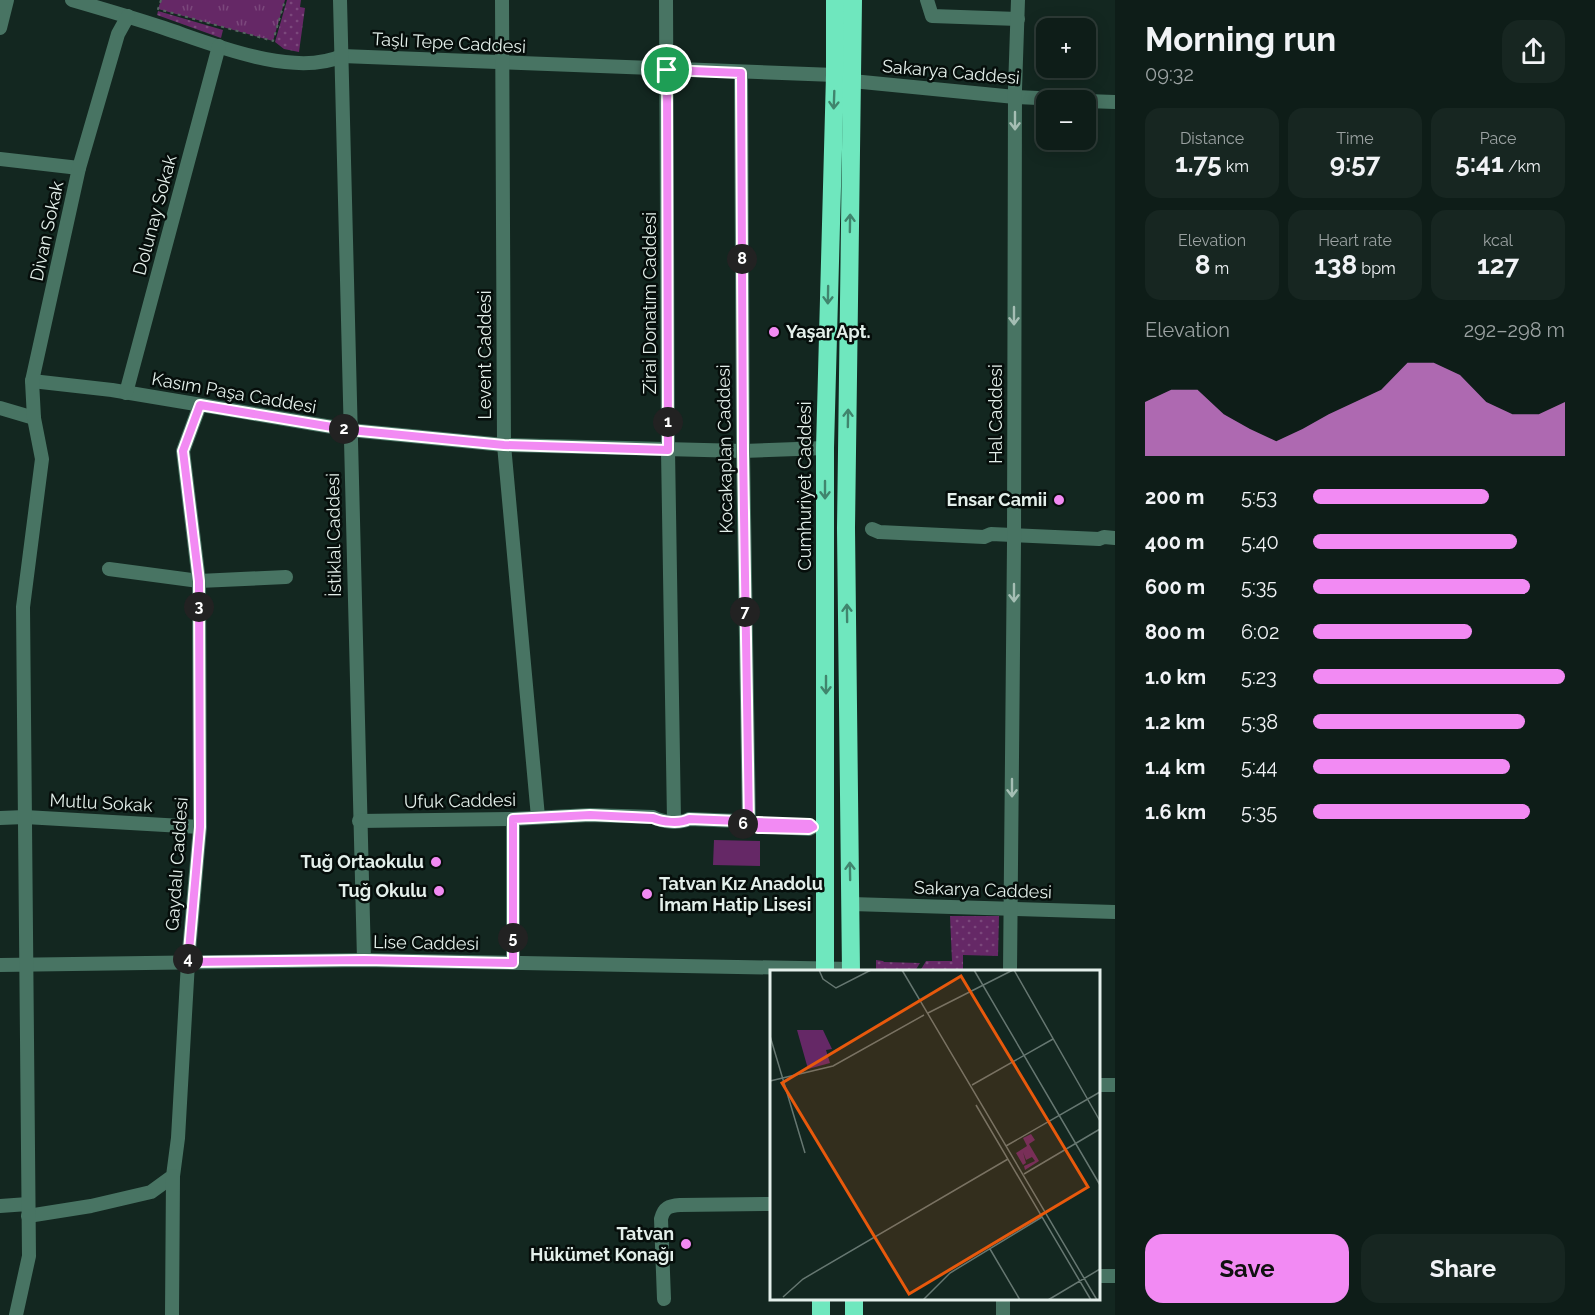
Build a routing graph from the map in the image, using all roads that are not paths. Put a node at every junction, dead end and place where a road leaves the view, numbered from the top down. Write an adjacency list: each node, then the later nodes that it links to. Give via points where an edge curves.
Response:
1 (7, 0): 12 (street)
2 (72, 0): 10 (street, Taşlı Tepe Caddesi)
3 (340, 0): 14 (street, İstiklal Caddesi)
4 (502, 0): 15 (street, Levent Caddesi)
5 (666, 0): 16 (street, Zirai Donatım Caddesi)
6 (835, 0): 18 (highway, Cumhuriyet Caddesi)
7 (853, 0): 18 (highway, Cumhuriyet Caddesi)
8 (927, 0): 11 (street, via 932,16)
9 (1018, 0): 11 (street, Hal Caddesi)
10 (128, 16): 13 (street, Taşlı Tepe Caddesi); 24 (street, Divan Sokak, via 118,34)
11 (1018, 19): 19 (street, Hal Caddesi)
12 (0, 28)
13 (219, 46): 14 (street, Taşlı Tepe Caddesi, via 281,62 327,62); 26 (street, Dolunay Sokak)
14 (342, 56): 15 (street, Taşlı Tepe Caddesi); 30 (street, İstiklal Caddesi)
15 (501, 64): 16 (street, Taşlı Tepe Caddesi); 31 (street, Levent Caddesi)
16 (667, 70): 17 (street, Taşlı Tepe Caddesi); 33 (street, Zirai Donatım Caddesi)
17 (741, 73): 18 (street, Taşlı Tepe Caddesi); 34 (street, Kocakaplan Caddesi)
18 (843, 78): 19 (street, Sakarya Caddesi); 32 (highway, Cumhuriyet Caddesi, one-way to 32, via 829,255); 35 (highway, Cumhuriyet Caddesi, one-way to 18)
19 (1015, 97): 20 (street, Sakarya Caddesi); 36 (street, Hal Caddesi, one-way to 36)
20 (1036, 98)
21 (1096, 101): 22 (street, Sakarya Caddesi)
22 (1115, 102)
23 (0, 159): 24 (street)
24 (79, 168): 25 (street, Divan Sokak)
25 (32, 381): 26 (street, Kasım Paşa Caddesi); 29 (street, Divan Sokak)
26 (126, 393): 27 (street, Kasım Paşa Caddesi)
27 (200, 405): 30 (street, Kasım Paşa Caddesi); 42 (street, Gaydalı Caddesi, via 183,451)
28 (0, 408): 29 (street)
29 (34, 418): 43 (street, Divan Sokak, via 42,459 23,607)
30 (350, 430): 31 (street, Kasım Paşa Caddesi); 47 (street, İstiklal Caddesi)
31 (504, 445): 33 (street, Kasım Paşa Caddesi); 44 (street, Levent Caddesi)
32 (825, 448): 34 (street, Kasım Paşa Caddesi); 51 (highway, Cumhuriyet Caddesi, one-way to 51)
33 (668, 450): 34 (street, Kasım Paşa Caddesi); 48 (street, Zirai Donatım Caddesi)
34 (743, 451): 49 (street, Kocakaplan Caddesi)
35 (846, 528): 36 (street, via 984,530); 52 (highway, Cumhuriyet Caddesi, one-way to 35)
36 (1014, 535): 38 (street); 53 (street, Hal Caddesi, one-way to 53)
37 (1115, 538): 38 (street)
38 (1099, 539): 39 (street)
39 (1115, 543)
40 (109, 569): 42 (street)
41 (286, 577): 42 (street)
42 (199, 581): 50 (street, Gaydalı Caddesi)
43 (25, 817): 45 (street, Mutlu Sokak); 50 (street, Mutlu Sokak); 59 (street, Divan Sokak)
44 (538, 817): 46 (street, Ufuk Caddesi); 48 (street, Ufuk Caddesi, via 590,815)
45 (0, 818)
46 (513, 819): 47 (street, Ufuk Caddesi); 57 (street)
47 (359, 821): 55 (street, İstiklal Caddesi)
48 (680, 821): 49 (street, Ufuk Caddesi, via 739,821)
49 (749, 825): 51 (street, Ufuk Caddesi)
50 (200, 827): 56 (street, Gaydalı Caddesi)
51 (820, 827): 60 (highway, Cumhuriyet Caddesi)
52 (851, 904): 53 (street, Sakarya Caddesi); 61 (highway, Cumhuriyet Caddesi)
53 (1011, 908): 54 (street, Sakarya Caddesi); 62 (street, Hal Caddesi)
54 (1115, 912)
55 (364, 960): 56 (street, Lise Caddesi); 57 (street, Lise Caddesi)
56 (188, 962): 59 (street, Lise Caddesi); 63 (street, Gaydalı Caddesi)
57 (513, 963): 60 (street, Lise Caddesi)
58 (0, 965): 59 (street, Lise Caddesi)
59 (26, 965): 66 (street, Divan Sokak)
60 (825, 970): 61 (street, Lise Caddesi)
61 (851, 970)
62 (1010, 970)
63 (173, 1176): 66 (street, via 151,1192 91,1206); 70 (street, Gaydalı Caddesi)
64 (770, 1204): 67 (street, via 680,1205 666,1209 662,1219)
65 (0, 1206): 66 (street)
66 (28, 1210): 69 (street, Divan Sokak, via 29,1256)
67 (664, 1299)
68 (854, 1300): 71 (highway)
69 (16, 1315)
70 (172, 1315)
71 (855, 1315)

